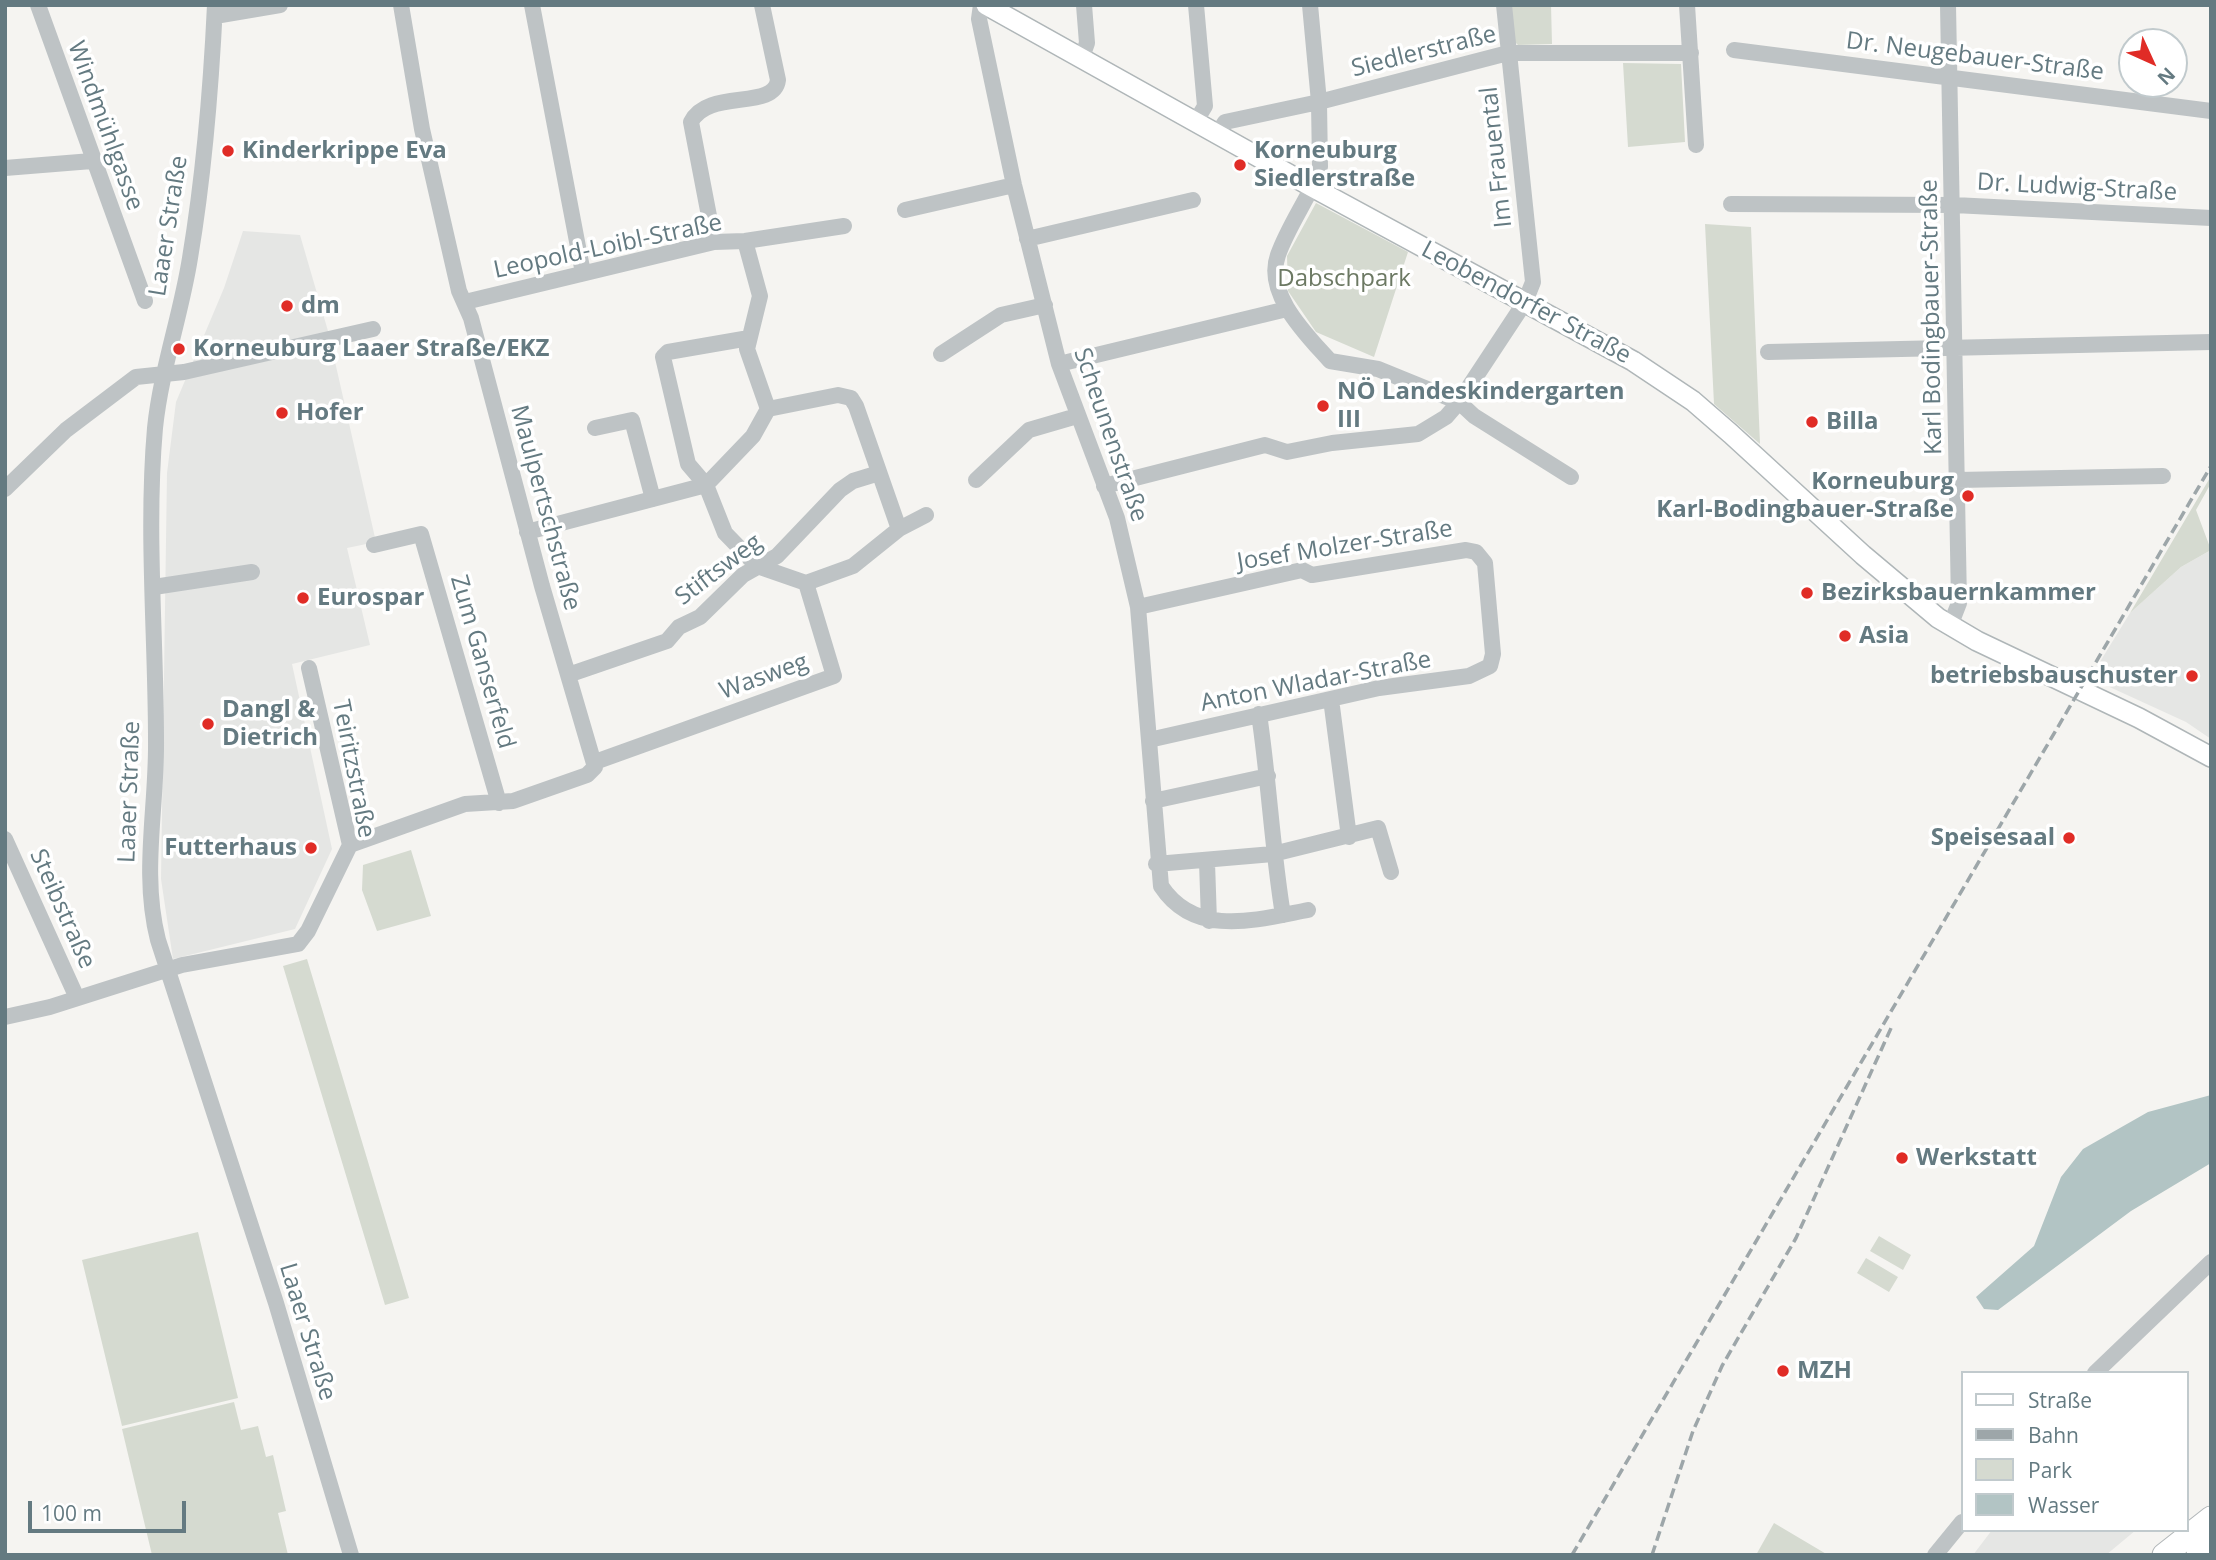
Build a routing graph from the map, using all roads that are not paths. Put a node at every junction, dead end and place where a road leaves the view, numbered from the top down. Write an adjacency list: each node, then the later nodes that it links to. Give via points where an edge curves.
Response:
1 (38, 5): 24 (street, Windmühlgasse)
2 (280, 5): 13 (street)
3 (401, 5): 40 (street, Maulpertschstraße, via 422,129)
4 (532, 5): 38 (street)
5 (762, 5): 37 (street, via 776,88 768,95 709,105 691,122)
6 (983, 5): 17 (main road, Leobendorfer Straße); 27 (street, Scheunenstraße, via 979,19)
7 (1084, 5): 17 (street, via 1087,43)
8 (1196, 5): 21 (street, via 1205,106)
9 (1310, 5): 19 (street)
10 (1504, 5): 15 (street, Im Frauental)
11 (1687, 5): 16 (street)
12 (1948, 5): 18 (street, Karl Bodingbauer-Straße)
13 (215, 11): 51 (street, Laaer Straße, via 190,259)
14 (1734, 50): 18 (street, Dr. Neugebauer-Straße)
15 (1508, 53): 16 (street, Siedlerstraße); 19 (street, Siedlerstraße); 41 (street, Im Frauental, via 1533,278)
16 (1691, 53): 23 (street)
17 (1082, 57): 21 (main road, Leobendorfer Straße)
18 (1949, 75): 20 (street, Dr. Neugebauer-Straße); 31 (street, Karl Bodingbauer-Straße)
19 (1319, 102): 22 (street, Siedlerstraße, via 1225,122); 25 (street)
20 (2211, 110)
21 (1196, 121): 22 (main road, Leobendorfer Straße)
22 (1218, 133): 28 (main road, Leobendorfer Straße)
23 (1696, 145)
24 (92, 161): 26 (street); 39 (street, Windmühlgasse)
25 (1320, 167)
26 (5, 168)
27 (1014, 185): 32 (street); 35 (street, Scheunenstraße)
28 (1312, 187): 41 (main road, Leobendorfer Straße); 43 (street, via 1278,255 1276,278)
29 (1193, 200): 35 (street)
30 (1731, 204): 31 (street, Dr. Ludwig-Straße)
31 (1954, 205): 33 (street, Dr. Ludwig-Straße); 47 (street, Karl Bodingbauer-Straße)
32 (905, 210)
33 (2211, 218)
34 (844, 226): 36 (street, Leopold-Loibl-Straße)
35 (1027, 239): 42 (street, Scheunenstraße)
36 (745, 241): 37 (street, Leopold-Loibl-Straße); 45 (street, via 760,296)
37 (714, 242): 38 (street, Leopold-Loibl-Straße)
38 (583, 273): 40 (street, Leopold-Loibl-Straße)
39 (145, 302)
40 (465, 302): 67 (street, Maulpertschstraße)
41 (1525, 302): 52 (street); 74 (main road, Leobendorfer Straße, via 1633,361 1693,401 1901,589)
42 (1045, 305): 49 (street, via 1002,315); 50 (street, Scheunenstraße)
43 (1287, 309): 50 (street); 52 (street, via 1331,361 1378,369)
44 (373, 328): 51 (street, via 184,372)
45 (749, 338): 53 (street, via 747,349); 61 (street, via 668,352 663,357 688,464)
46 (2211, 342): 47 (street)
47 (1955, 347): 48 (street); 59 (street, Karl Bodingbauer-Straße)
48 (1768, 352)
49 (940, 354)
50 (1059, 364): 54 (street, Scheunenstraße)
51 (164, 372): 63 (street, via 136,377 66,429); 72 (street, Laaer Straße, via 152,476)
52 (1459, 402): 58 (street); 62 (street, via 1446,417 1418,433 1287,452 1265,445)
53 (768, 409): 56 (street, via 838,395 850,398); 61 (street, via 753,436)
54 (1077, 416): 60 (street, via 1028,430); 62 (street, Scheunenstraße)
55 (595, 428): 64 (street, via 632,420)
56 (879, 473): 66 (street); 69 (street, Stiftsweg, via 840,490 777,556)
57 (2164, 476): 59 (street)
58 (1571, 477)
59 (1958, 480): 74 (street, Karl Bodingbauer-Straße, via 1959,603)
60 (976, 481)
61 (706, 485): 64 (street); 69 (street, via 725,533)
62 (1104, 486): 73 (street, Scheunenstraße, via 1117,518)
63 (5, 489)
64 (653, 499): 67 (street)
65 (926, 515): 66 (street)
66 (899, 529): 71 (street, via 853,566)
67 (527, 532): 77 (street, Maulpertschstraße)
68 (374, 545): 85 (street, Zum Ganserfeld, via 421,534)
69 (757, 566): 71 (street); 77 (street, Stiftsweg, via 667,641)
70 (253, 572): 72 (street)
71 (806, 583): 82 (street, Wasweg, via 834,676)
72 (154, 587): 96 (street, Laaer Straße, via 156,780 149,888 153,921)
73 (1138, 607): 75 (street, Josef Molzer-Straße, via 1302,570 1312,575 1466,550 1476,552 1485,563 1493,654); 80 (street, Scheunenstraße)
74 (1950, 626): 81 (main road, Leobendorfer Straße)
75 (1490, 666): 78 (street, Anton Wladar-Straße, via 1469,676)
76 (309, 668): 88 (street, Teiritzstraße)
77 (568, 675): 82 (street, Maulpertschstraße)
78 (1331, 699): 79 (street, Anton Wladar-Straße); 86 (street)
79 (1259, 714): 80 (street, Anton Wladar-Straße); 83 (street)
80 (1149, 740): 84 (street, Scheunenstraße)
81 (2211, 757)
82 (595, 762): 85 (street, via 594,771 587,775)
83 (1268, 776): 84 (street); 89 (street)
84 (1153, 801): 91 (street, Scheunenstraße)
85 (499, 803): 88 (street, via 465,804)
86 (1349, 837): 89 (street); 92 (street, via 1378,828)
87 (5, 839): 97 (street, Steibstraße)
88 (350, 845): 96 (street, Teiritzstraße, via 298,944 205,959)
89 (1273, 855): 90 (street); 94 (street)
90 (1206, 862): 91 (street); 95 (street)
91 (1156, 864): 95 (street, Scheunenstraße, via 1161,886 1178,907)
92 (1391, 872)
93 (1308, 910): 94 (street)
94 (1283, 915): 95 (street)
95 (1209, 921)
96 (168, 970): 97 (street); 104 (street, Laaer Straße, via 276,1303)
97 (77, 998): 98 (street)
98 (5, 1017)
99 (2211, 1262): 100 (street)
100 (2097, 1371)
101 (2211, 1518): 106 (highway)
102 (1960, 1524): 105 (street)
103 (2211, 1545): 107 (highway)
104 (351, 1555)
105 (1935, 1555)
106 (2164, 1555)
107 (2198, 1555)

